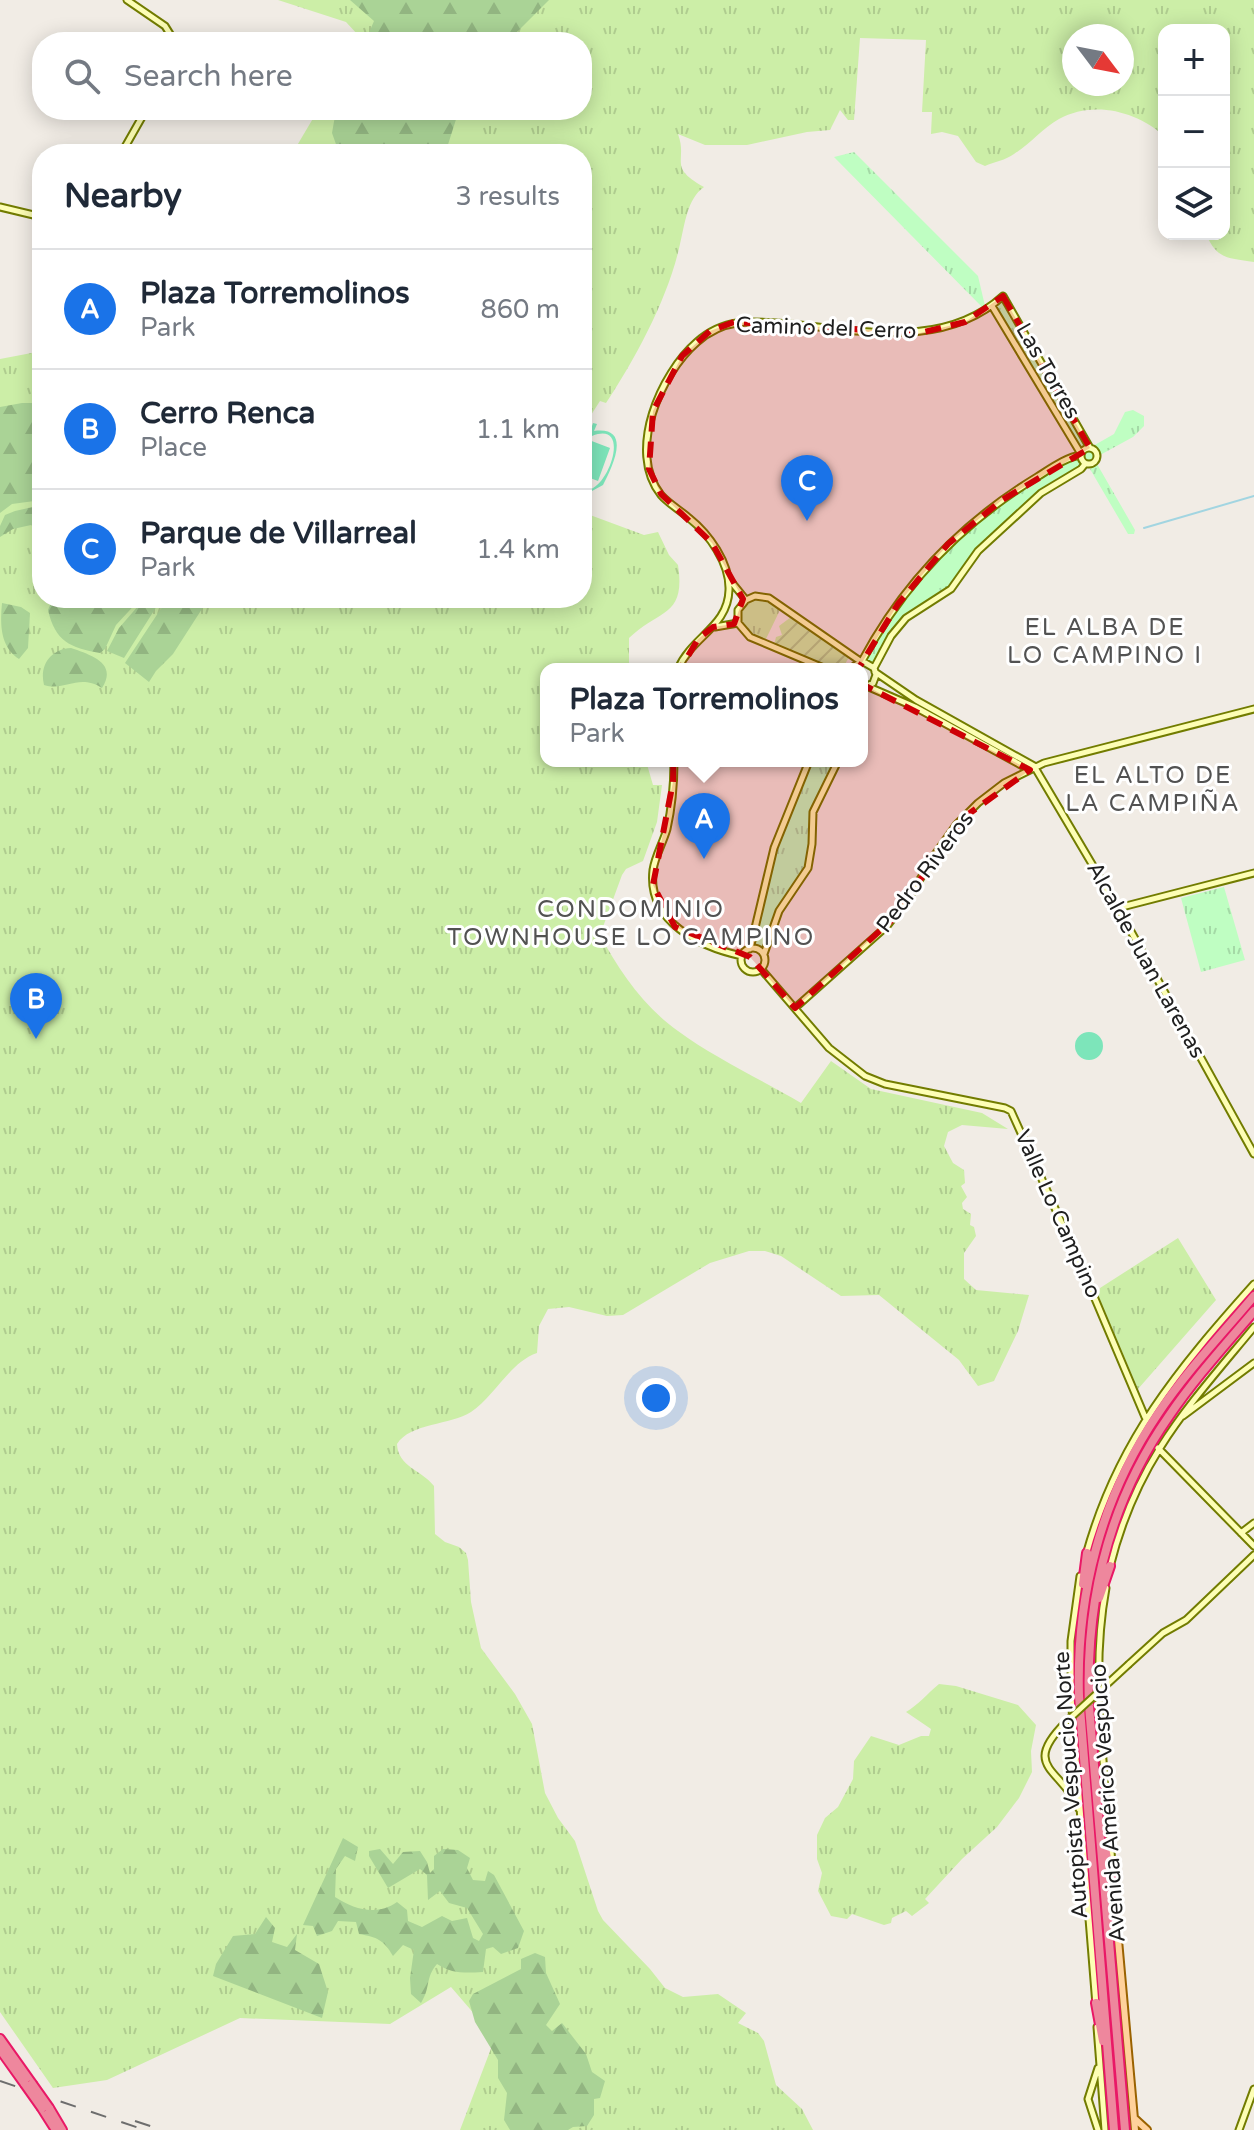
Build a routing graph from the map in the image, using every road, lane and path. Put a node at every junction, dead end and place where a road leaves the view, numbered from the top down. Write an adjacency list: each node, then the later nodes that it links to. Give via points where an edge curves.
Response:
1 (127, 0): 2 (street)
2 (169, 32)
3 (140, 120): 4 (street)
4 (127, 144)
5 (0, 207): 6 (street)
6 (32, 215)
7 (1003, 296): 8 (street, Camino del Cerro); 9 (street, Las Torres)
8 (992, 306): 10 (street, Las Torres); 12 (street, Camino del Cerro, via 956,325 915,333 738,321 710,331 692,346 656,403 649,469 661,494 712,543)
9 (1090, 448): 10 (street); 11 (street, via 1097,459)
10 (1081, 454): 11 (street); 16 (street, via 1002,500 948,544 898,604)
11 (1085, 464): 22 (street, via 1045,490 983,547 951,589 902,621)
12 (729, 579): 13 (street, Camino del Cerro); 15 (street, via 727,605)
13 (746, 600): 14 (street, via 738,610); 16 (street, via 769,598)
14 (738, 623): 15 (street); 18 (street, via 750,637)
15 (713, 627): 17 (street, via 693,643)
16 (861, 661): 19 (street); 20 (street)
17 (681, 663)
18 (812, 663)
19 (858, 663)
20 (864, 663)
21 (868, 666): 22 (street)
22 (874, 670): 23 (street); 24 (street)
23 (889, 682): 26 (street); 31 (street)
24 (868, 685)
25 (868, 690): 26 (street)
26 (883, 693): 31 (street)
27 (1254, 709): 31 (street, Pedro Riveros)
28 (673, 767): 36 (street, via 667,825 653,867 656,898 683,933)
29 (806, 767): 34 (street, via 774,848)
30 (835, 767): 35 (street, via 813,812 808,868 779,911)
31 (1032, 768): 33 (street, Alcalde Juan Larenas); 38 (street, Pedro Riveros, via 996,789 963,818 893,919)
32 (1254, 873): 33 (street)
33 (1118, 908): 39 (street, Alcalde Juan Larenas)
34 (750, 949): 35 (street); 36 (street)
35 (764, 954): 37 (street)
36 (742, 956): 37 (street, Valle Lo Campino, via 748,971)
37 (761, 969): 38 (street, Valle Lo Campino)
38 (795, 1008): 45 (street, Valle Lo Campino, via 833,1052 870,1079 1011,1111)
39 (1254, 1154)
40 (1254, 1284): 45 (street, Avenida Américo Vespucio)
41 (1254, 1296): 55 (highway, Autopista Vespucio Norte, via 1167,1400 1131,1458 1096,1548)
42 (1254, 1311): 54 (highway, Autopista Vespucio Norte, via 1173,1410 1133,1477 1105,1553)
43 (1254, 1327): 46 (street, Avenida Américo Vespucio)
44 (1254, 1363): 46 (street)
45 (1145, 1418): 51 (street, Avenida Américo Vespucio, via 1111,1483)
46 (1175, 1422): 47 (street, Avenida Américo Vespucio)
47 (1158, 1448): 49 (street); 53 (street, Avenida Américo Vespucio, via 1132,1500)
48 (1254, 1523): 49 (street)
49 (1241, 1533): 50 (street)
50 (1254, 1546)
51 (1087, 1553): 55 (highway); 56 (street, Avenida Américo Vespucio, via 1070,1672)
52 (1254, 1555): 56 (street, bridge, via 1049,1740 1045,1757 1050,1772 1070,1792)
53 (1110, 1566): 54 (highway); 58 (street, Avenida Américo Vespucio, via 1097,1676)
54 (1090, 1638): 57 (highway, Autopista Vespucio Norte, via 1089,1706)
55 (1080, 1640): 63 (highway, Autopista Vespucio Norte, via 1081,1725)
56 (1082, 1815): 59 (street, Avenida Américo Vespucio)
57 (1098, 1819): 58 (highway); 73 (highway, Autopista Vespucio Norte)
58 (1114, 1895): 67 (main road, Avenida Américo Vespucio)
59 (1096, 2003): 62 (street, Avenida Américo Vespucio); 63 (highway)
60 (0, 2039): 64 (highway)
61 (0, 2049): 64 (highway)
62 (1099, 2063): 70 (street, Avenida Américo Vespucio, via 1088,2099); 71 (street, Avenida Américo Vespucio)
63 (1110, 2079): 72 (highway, Autopista Vespucio Norte)
64 (28, 2084): 66 (highway, bridge)
65 (1254, 2089): 76 (street)
66 (45, 2108): 68 (highway); 69 (highway)
67 (1133, 2117): 74 (main road, Avenida Américo Vespucio); 75 (main road)
68 (56, 2130)
69 (62, 2130)
70 (1098, 2130)
71 (1105, 2130)
72 (1114, 2130)
73 (1125, 2130)
74 (1135, 2130)
75 (1147, 2130)
76 (1239, 2130)

